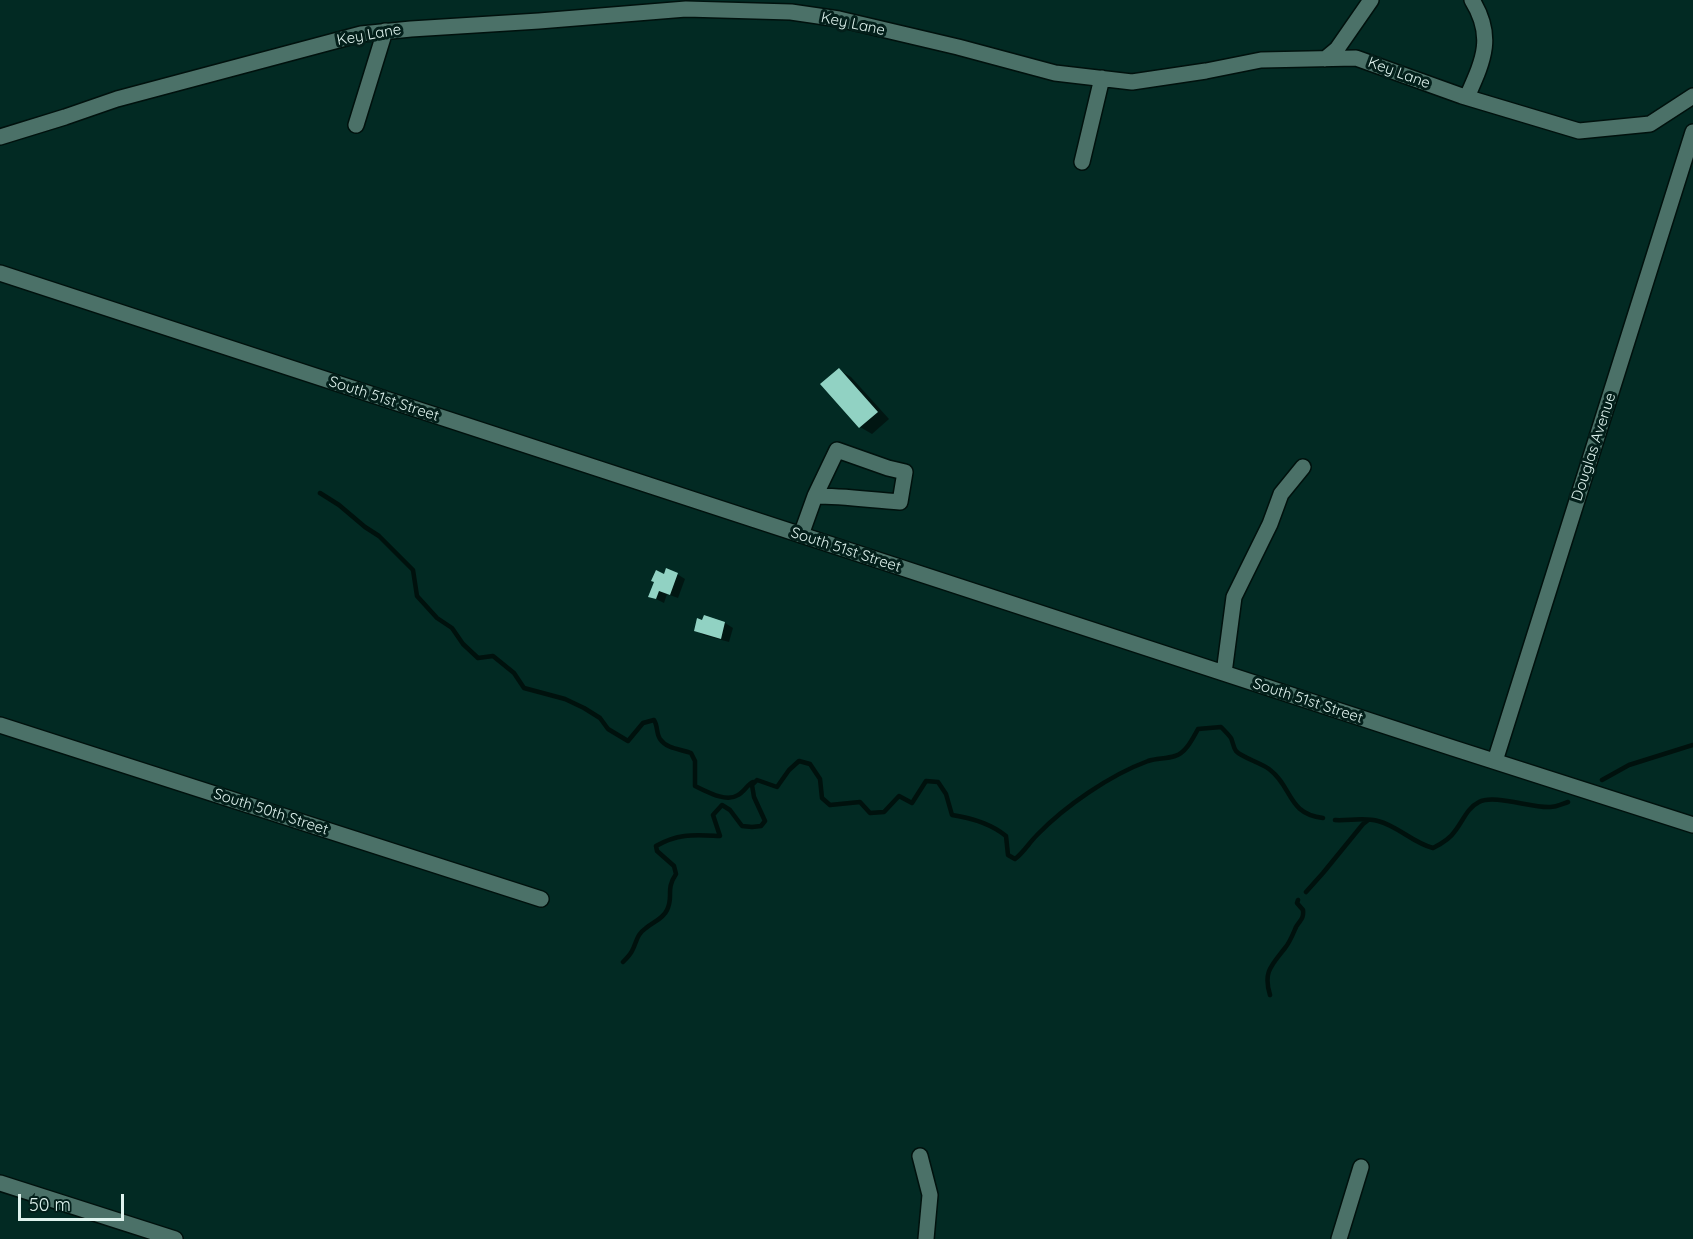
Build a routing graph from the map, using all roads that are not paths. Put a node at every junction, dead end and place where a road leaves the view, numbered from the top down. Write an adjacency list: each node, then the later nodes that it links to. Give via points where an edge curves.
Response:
1 (1371, 0): 5 (street, via 1337,49)
2 (1472, 0): 8 (street, via 1486,44)
3 (771, 6): 4 (street, Key Lane); 6 (street, Key Lane, via 958,47 1054,73)
4 (385, 31): 9 (street); 11 (street, Key Lane, via 117,99)
5 (1325, 59): 6 (street, Key Lane, via 1261,60 1132,82); 8 (street, Key Lane, via 1356,58)
6 (1102, 78): 12 (street)
7 (1693, 96): 8 (street, Key Lane, via 1650,124 1579,131)
8 (1467, 97)
9 (356, 125)
10 (1693, 132): 19 (street, Douglas Avenue)
11 (0, 137)
12 (1082, 162)
13 (0, 273): 16 (street, South 51st Street)
14 (1303, 467): 17 (street, via 1281,494 1234,597)
15 (815, 496): 15 (street, via 837,450 905,472 900,502); 16 (street)
16 (801, 535): 17 (street, South 51st Street)
17 (1224, 673): 19 (street, South 51st Street)
18 (0, 725): 21 (street, South 50th Street)
19 (1495, 761): 20 (street, South 51st Street)
20 (1693, 825)
21 (541, 899)
22 (920, 1156): 26 (street, via 930,1195)
23 (1361, 1167): 27 (street)
24 (0, 1183): 25 (street)
25 (175, 1239)
26 (926, 1239)
27 (1339, 1239)

